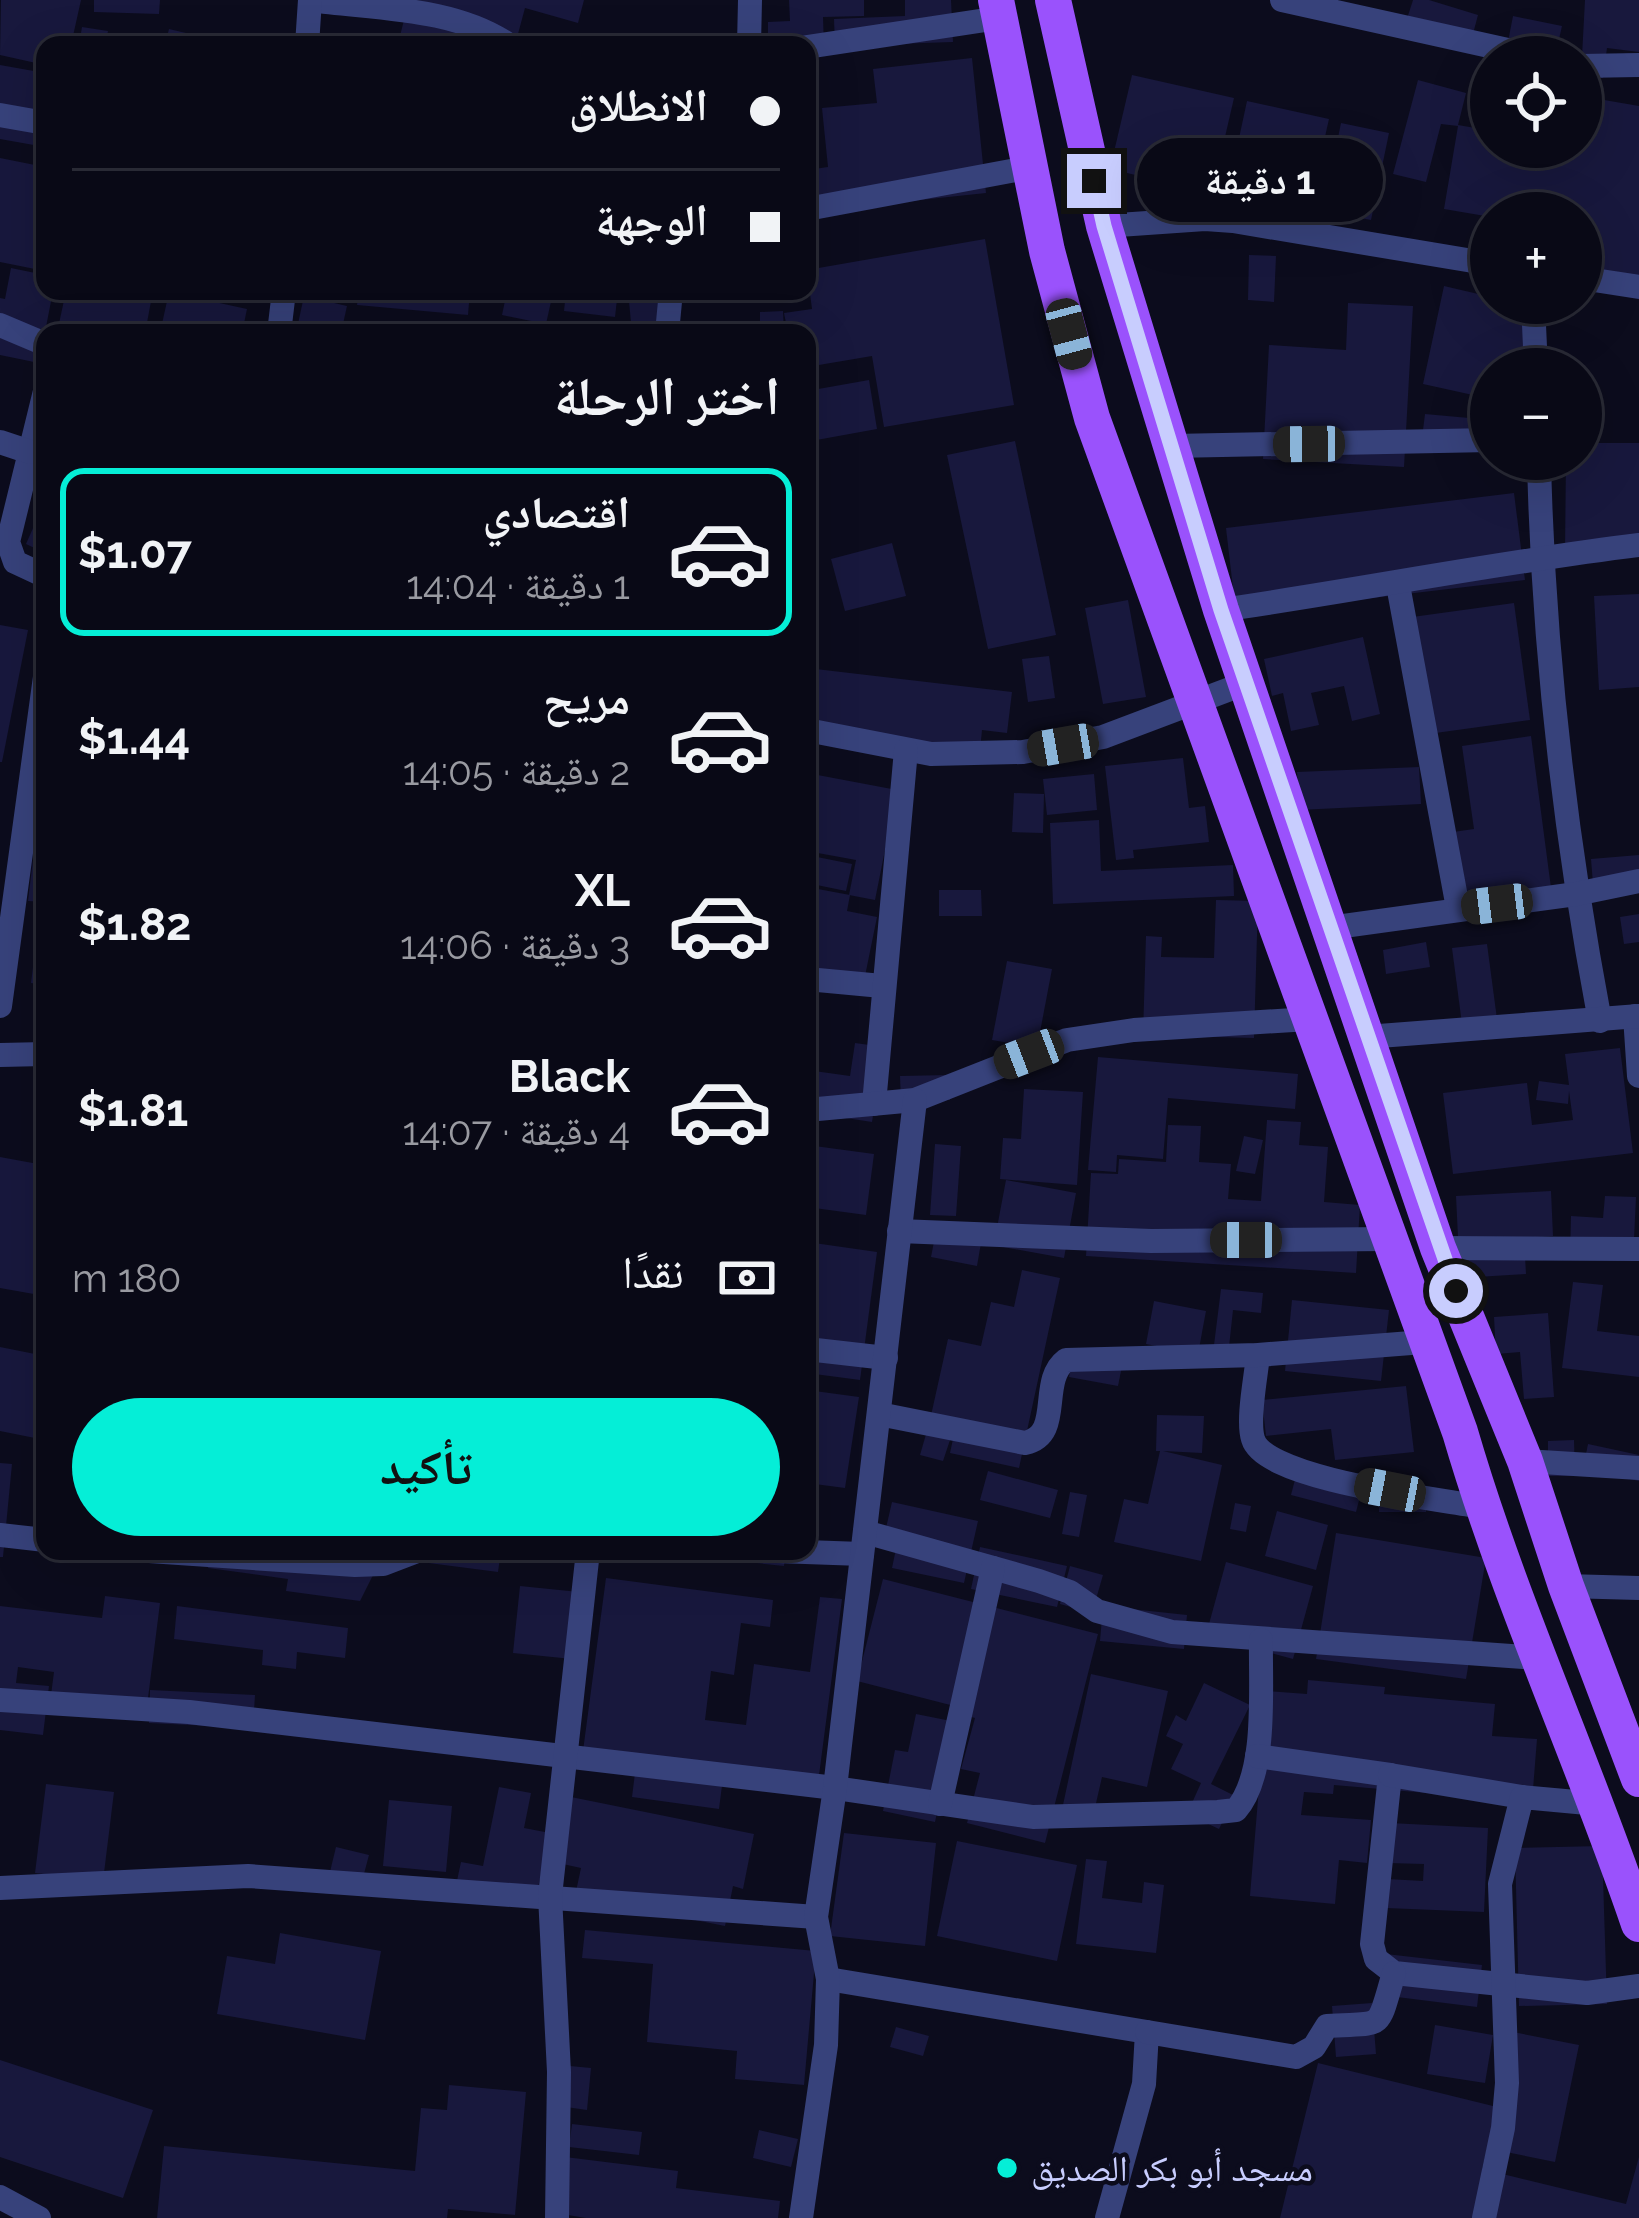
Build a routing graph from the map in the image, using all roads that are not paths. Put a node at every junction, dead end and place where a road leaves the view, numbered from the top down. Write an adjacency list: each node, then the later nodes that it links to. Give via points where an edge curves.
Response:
1 (310, 0): 6 (street); 7 (street, via 452,19)
2 (750, 0): 8 (street)
3 (1053, 0): 17 (main road)
4 (1282, 0): 9 (street)
5 (998, 9): 10 (street); 15 (main road)
6 (308, 36)
7 (495, 36)
8 (749, 36)
9 (1470, 42)
10 (816, 45)
11 (1639, 65): 12 (street)
12 (1602, 66)
13 (0, 115): 14 (street)
14 (36, 121)
15 (1032, 167): 16 (street); 35 (main road, via 1091,418)
16 (816, 206)
17 (1104, 226): 18 (street, via 1233,221); 26 (main road)
18 (1470, 260)
19 (1602, 281): 20 (street)
20 (1639, 287)
21 (0, 325): 22 (street)
22 (36, 340)
23 (36, 428): 27 (street)
24 (1470, 440): 26 (street)
25 (0, 442): 27 (street)
26 (1172, 446): 33 (main road)
27 (30, 452): 31 (street, via 8,542 15,562)
28 (1539, 480): 30 (street)
29 (1639, 545): 30 (street)
30 (1541, 557): 32 (street); 41 (street)
31 (36, 572)
32 (1398, 584): 33 (street); 42 (street)
33 (1221, 610): 34 (main road)
34 (1246, 683): 35 (street); 43 (main road)
35 (1191, 701): 38 (street, via 1103,737 1023,752); 48 (main road)
36 (36, 732): 39 (street)
37 (816, 732): 38 (street)
38 (906, 750): 45 (street)
39 (23, 812): 46 (street)
40 (1639, 881): 41 (street)
41 (1576, 894): 42 (street); 49 (street)
42 (1458, 908): 43 (street)
43 (1329, 928): 50 (main road)
44 (816, 981): 45 (street)
45 (882, 986): 55 (street)
46 (0, 1006)
47 (1637, 1016): 49 (street); 53 (street)
48 (1309, 1019): 54 (street, via 1067,1040); 58 (main road)
49 (1600, 1021): 50 (street)
50 (1366, 1037): 59 (main road)
51 (36, 1054): 52 (street)
52 (0, 1055)
53 (1639, 1076)
54 (915, 1100): 55 (street); 57 (street)
55 (874, 1104): 56 (street)
56 (816, 1109)
57 (898, 1231): 58 (street); 64 (street)
58 (1388, 1239): 61 (main road)
59 (1438, 1249): 60 (street); 66 (main road)
60 (1639, 1249)
61 (1424, 1342): 63 (street); 68 (main road)
62 (816, 1350): 64 (street)
63 (1258, 1355): 65 (street, via 1066,1360 1052,1376 1046,1432 1025,1444); 68 (street, via 1252,1437 1259,1451 1298,1472)
64 (886, 1358): 65 (street)
65 (879, 1414): 71 (street)
66 (1526, 1461): 67 (street); 77 (main road)
67 (1639, 1468)
68 (1482, 1507): 80 (main road)
69 (0, 1535): 70 (street)
70 (36, 1539)
71 (863, 1543): 72 (street); 76 (street); 86 (street)
72 (816, 1547)
73 (285, 1560): 74 (street)
74 (393, 1560)
75 (587, 1560): 82 (street)
76 (993, 1568): 79 (street, via 1070,1592 1124,1621); 88 (street)
77 (1566, 1586): 78 (street); 85 (main road)
78 (1639, 1588)
79 (1262, 1640): 80 (street); 83 (street)
80 (1538, 1658): 89 (main road)
81 (0, 1700): 82 (street, via 189,1712)
82 (565, 1756): 86 (street); 91 (street)
83 (1257, 1756): 84 (street); 88 (street, via 1249,1796 1236,1810 1033,1817)
84 (1390, 1775): 87 (street); 94 (street, via 1372,1945)
85 (1639, 1779)
86 (835, 1788): 88 (street); 92 (street)
87 (1522, 1797): 89 (street); 96 (street, via 1500,1884)
88 (940, 1804)
89 (1598, 1804): 93 (main road)
90 (0, 1888): 91 (street, via 248,1876)
91 (550, 1896): 92 (street); 101 (street)
92 (815, 1917): 95 (street)
93 (1639, 1924)
94 (1394, 1972): 96 (street); 98 (street, via 1381,2017 1367,2027 1327,2026 1296,2057)
95 (828, 1979): 98 (street); 102 (street)
96 (1505, 1986): 97 (street, via 1587,1993); 104 (street, via 1503,2128)
97 (1639, 1986)
98 (1147, 2032): 103 (street, via 1144,2084)
99 (0, 2197): 100 (street)
100 (39, 2218)
101 (557, 2218)
102 (801, 2218)
103 (1107, 2218)
104 (1484, 2218)

